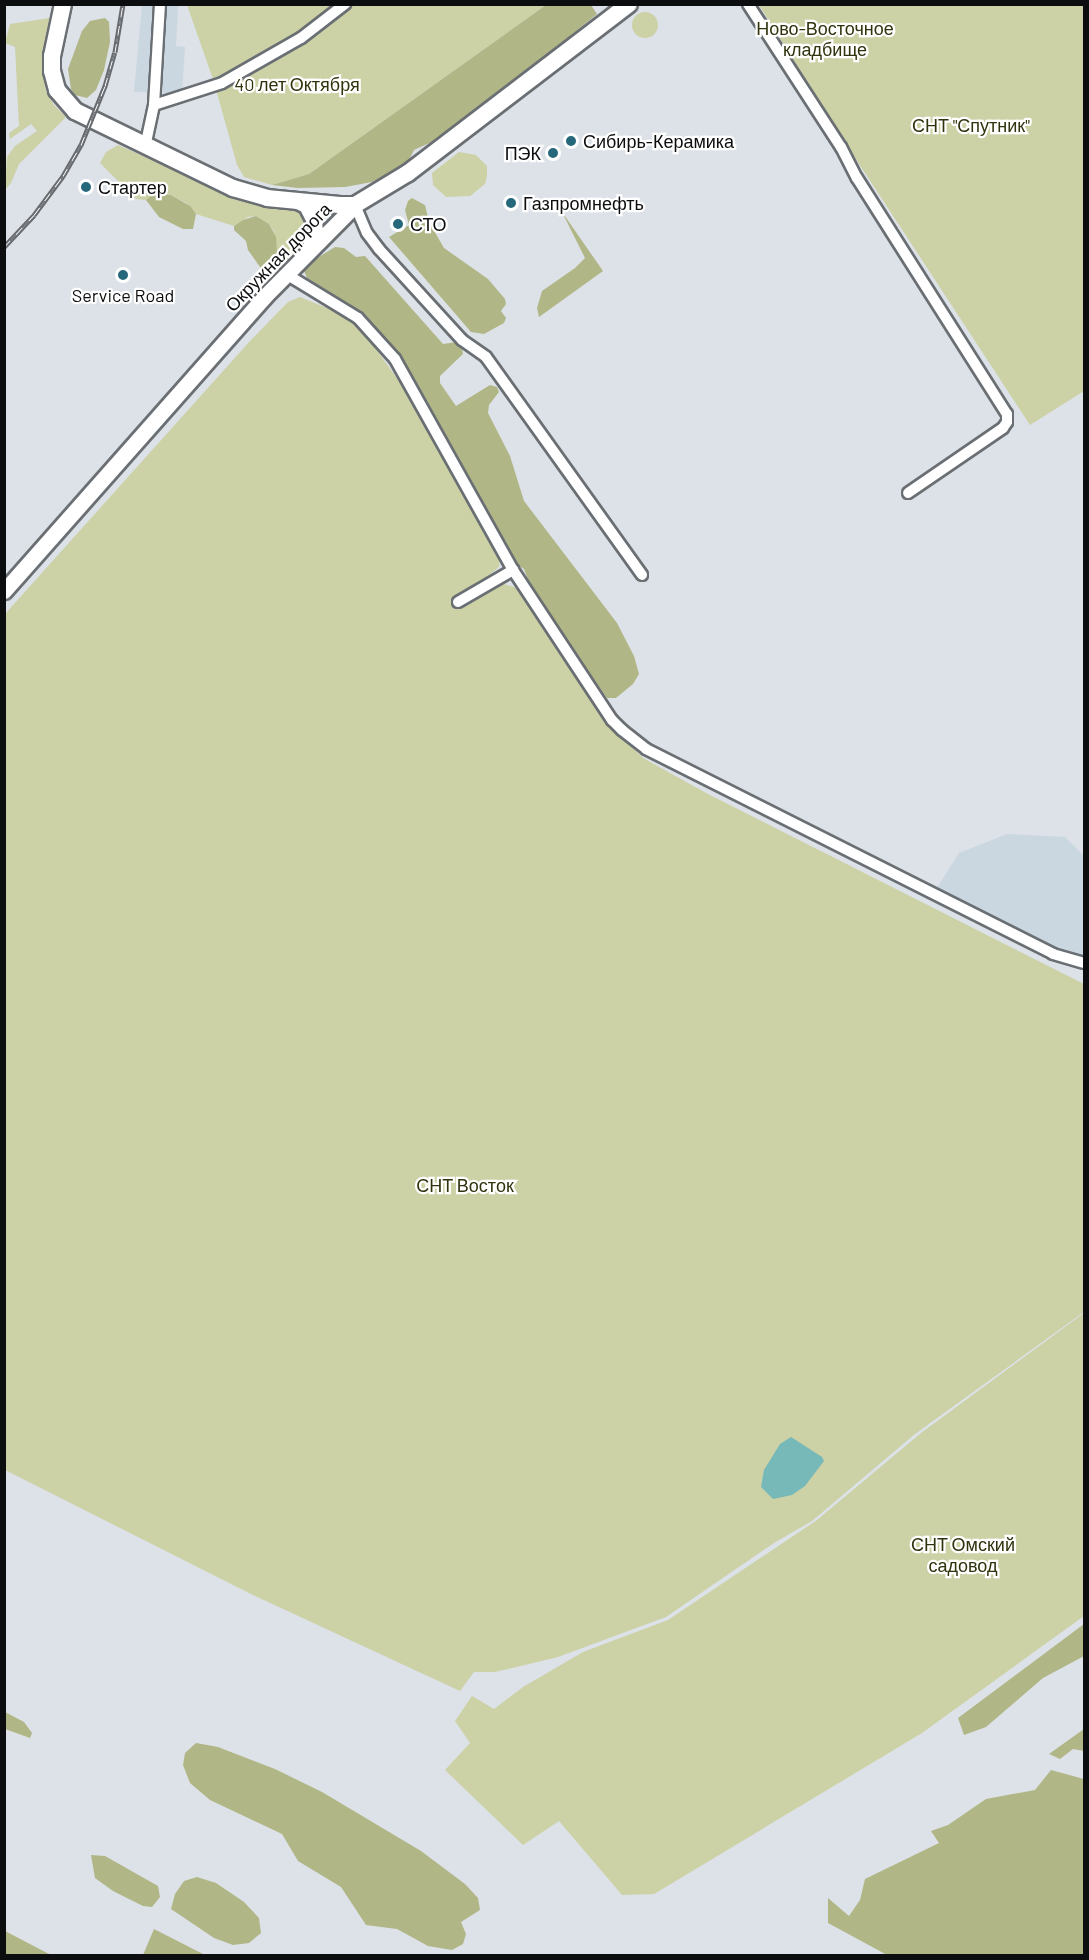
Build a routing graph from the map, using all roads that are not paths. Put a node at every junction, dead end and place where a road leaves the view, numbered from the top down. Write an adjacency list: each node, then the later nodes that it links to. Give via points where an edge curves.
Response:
1 (63, 4): 7 (main road, via 52,56 57,90 75,111)
2 (160, 4): 6 (street)
3 (345, 4): 6 (street, via 301,38 222,83)
4 (629, 4): 9 (main road, Окружная дорога, via 408,173)
5 (748, 4): 12 (street, via 1007,414 1003,428)
6 (154, 105): 7 (street)
7 (145, 147): 8 (main road, via 233,188 267,198)
8 (297, 201): 9 (main road); 10 (main road, via 306,206 314,221)
9 (355, 205): 10 (main road, Окружная дорога); 14 (street, via 379,249 462,340 486,357)
10 (309, 249): 11 (main road, Окружная дорога)
11 (286, 274): 13 (street, via 358,318 395,359); 15 (main road, Окружная дорога)
12 (908, 493)
13 (513, 570): 16 (street); 17 (street, via 612,720 646,749 1053,954)
14 (642, 575)
15 (4, 591)
16 (458, 602)
17 (1084, 963)

